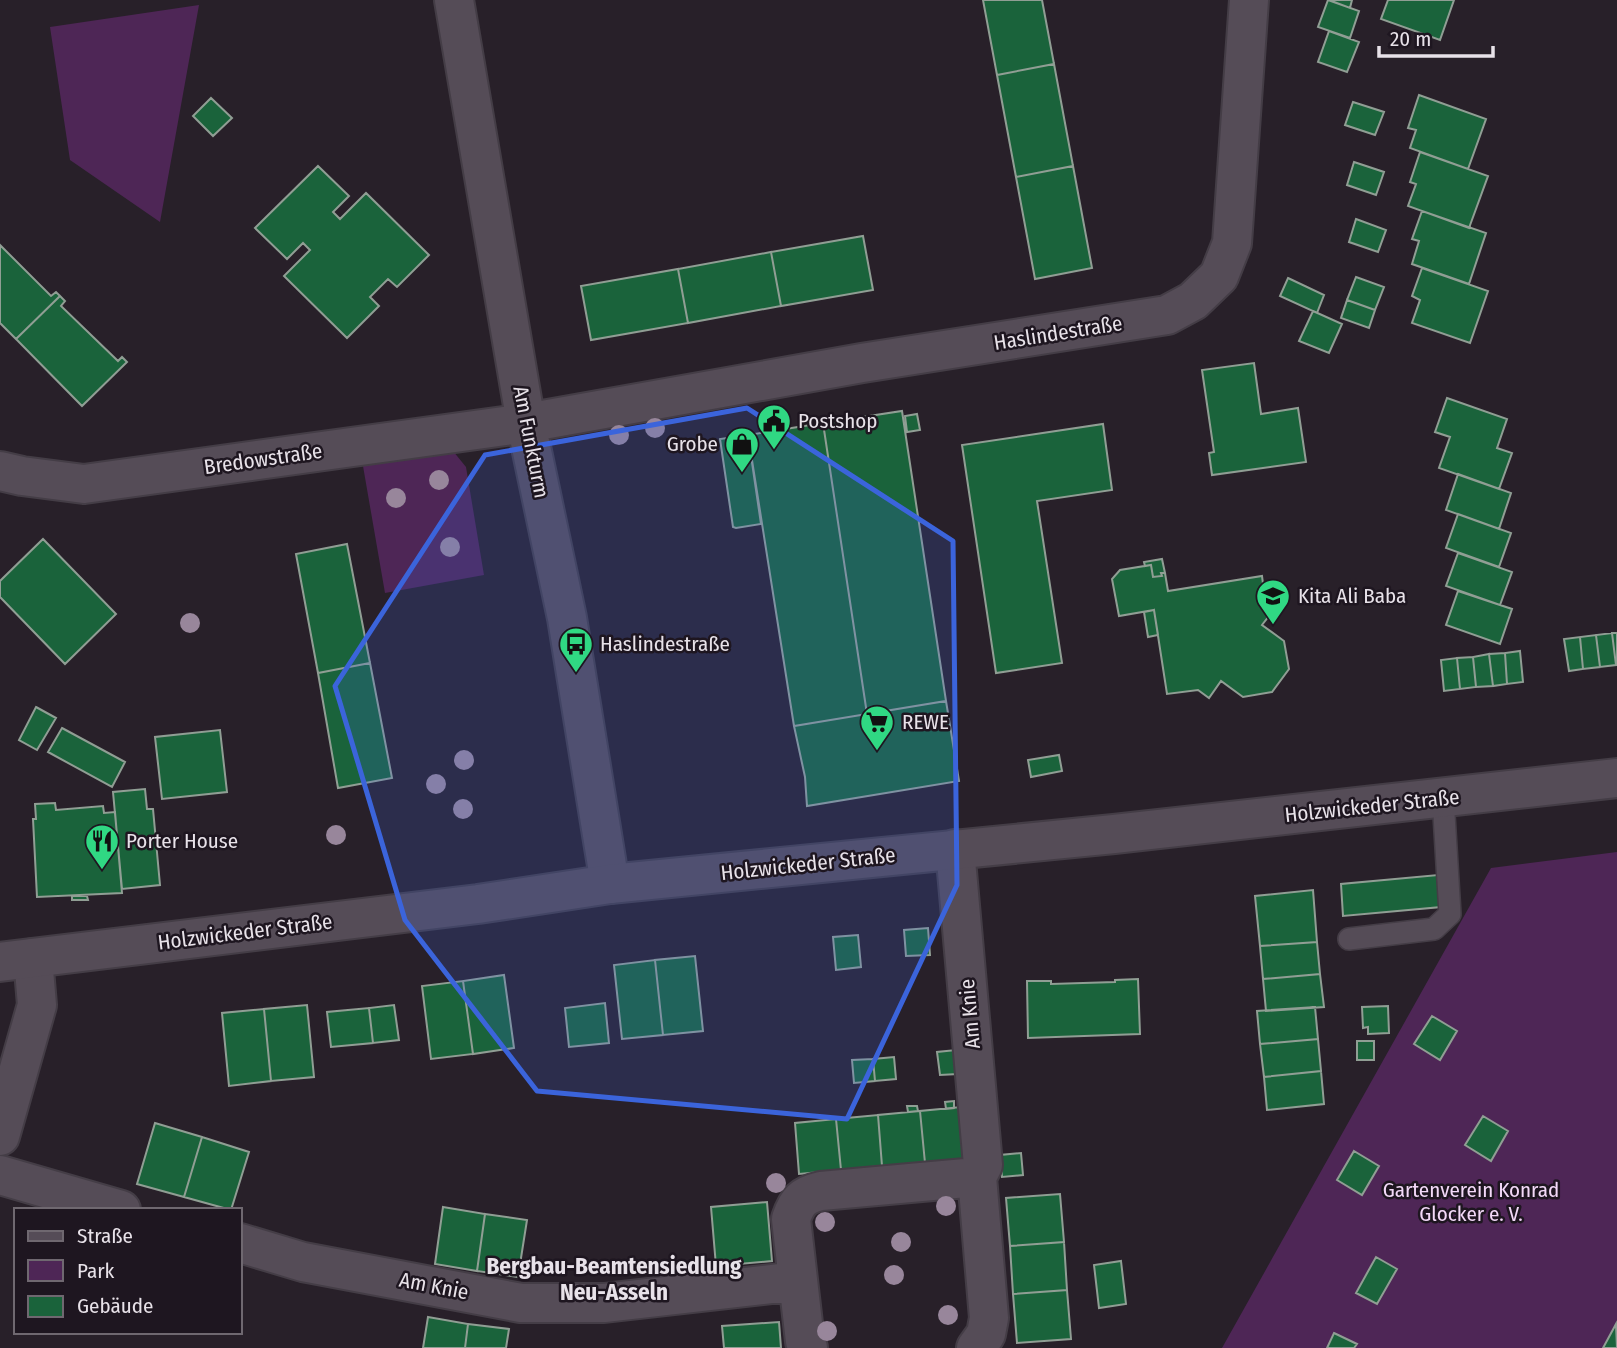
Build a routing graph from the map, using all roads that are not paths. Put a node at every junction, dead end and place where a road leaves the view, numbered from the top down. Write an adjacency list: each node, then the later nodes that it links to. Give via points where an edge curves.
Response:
1 (454, 0): 3 (street, Am Funkturm)
2 (1249, 0): 3 (street, Haslindestraße, via 1232,243 1219,276 1193,301 1167,315)
3 (526, 423): 4 (street, Bredowstraße, via 83,484); 8 (street, Am Funkturm, via 567,618)
4 (0, 471)
5 (1617, 778): 6 (street, Holzwickeder Straße)
6 (1443, 798): 7 (street, Holzwickeder Straße); 9 (lane, via 1450,914 1434,929)
7 (955, 849): 8 (street, Holzwickeder Straße); 13 (street, Am Knie, via 984,1165)
8 (610, 884): 10 (street, Holzwickeder Straße)
9 (1349, 939)
10 (16, 960): 11 (street, via 37,1004)
11 (0, 1136)
12 (0, 1175): 14 (street)
13 (977, 1177): 16 (street, via 806,1194 796,1203 792,1219); 18 (street, Am Knie, via 989,1318 986,1335)
14 (114, 1208)
15 (242, 1245): 16 (street, Am Knie, via 303,1262 521,1303 604,1303)
16 (797, 1281): 17 (street)
17 (808, 1348)
18 (976, 1348)

